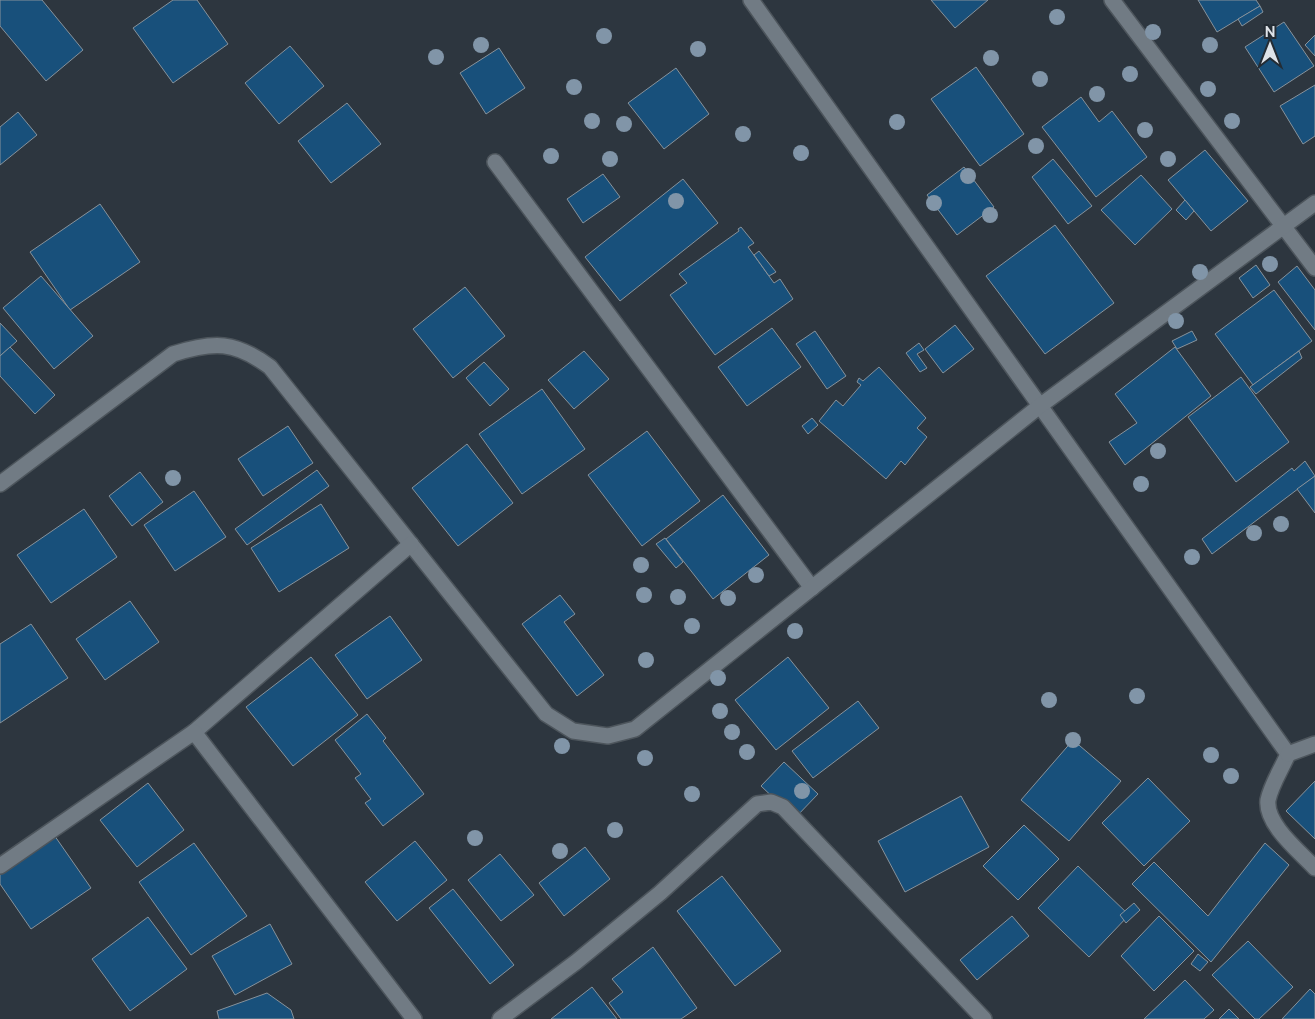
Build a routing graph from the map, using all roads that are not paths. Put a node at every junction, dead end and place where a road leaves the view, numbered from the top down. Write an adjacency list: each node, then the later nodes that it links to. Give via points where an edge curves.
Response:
1 (751, 0): 7 (street)
2 (1112, 0): 5 (street)
3 (495, 162): 10 (street)
4 (1315, 203): 5 (street)
5 (1283, 226): 6 (street); 7 (street)
6 (1315, 268)
7 (1041, 405): 10 (street); 13 (street)
8 (0, 484): 9 (street, via 173,354 201,346 226,346 251,353 270,367)
9 (411, 544): 10 (street, via 546,714 573,731 608,736 635,729); 11 (street)
10 (812, 588)
11 (194, 732): 14 (street); 16 (street)
12 (1315, 744): 13 (street)
13 (1288, 754): 15 (street, via 1268,798 1268,812 1274,824)
14 (0, 866)
15 (1315, 868)
16 (414, 1019)
17 (500, 1019): 18 (street, via 660,893 757,804 770,802 783,807)
18 (984, 1019)

